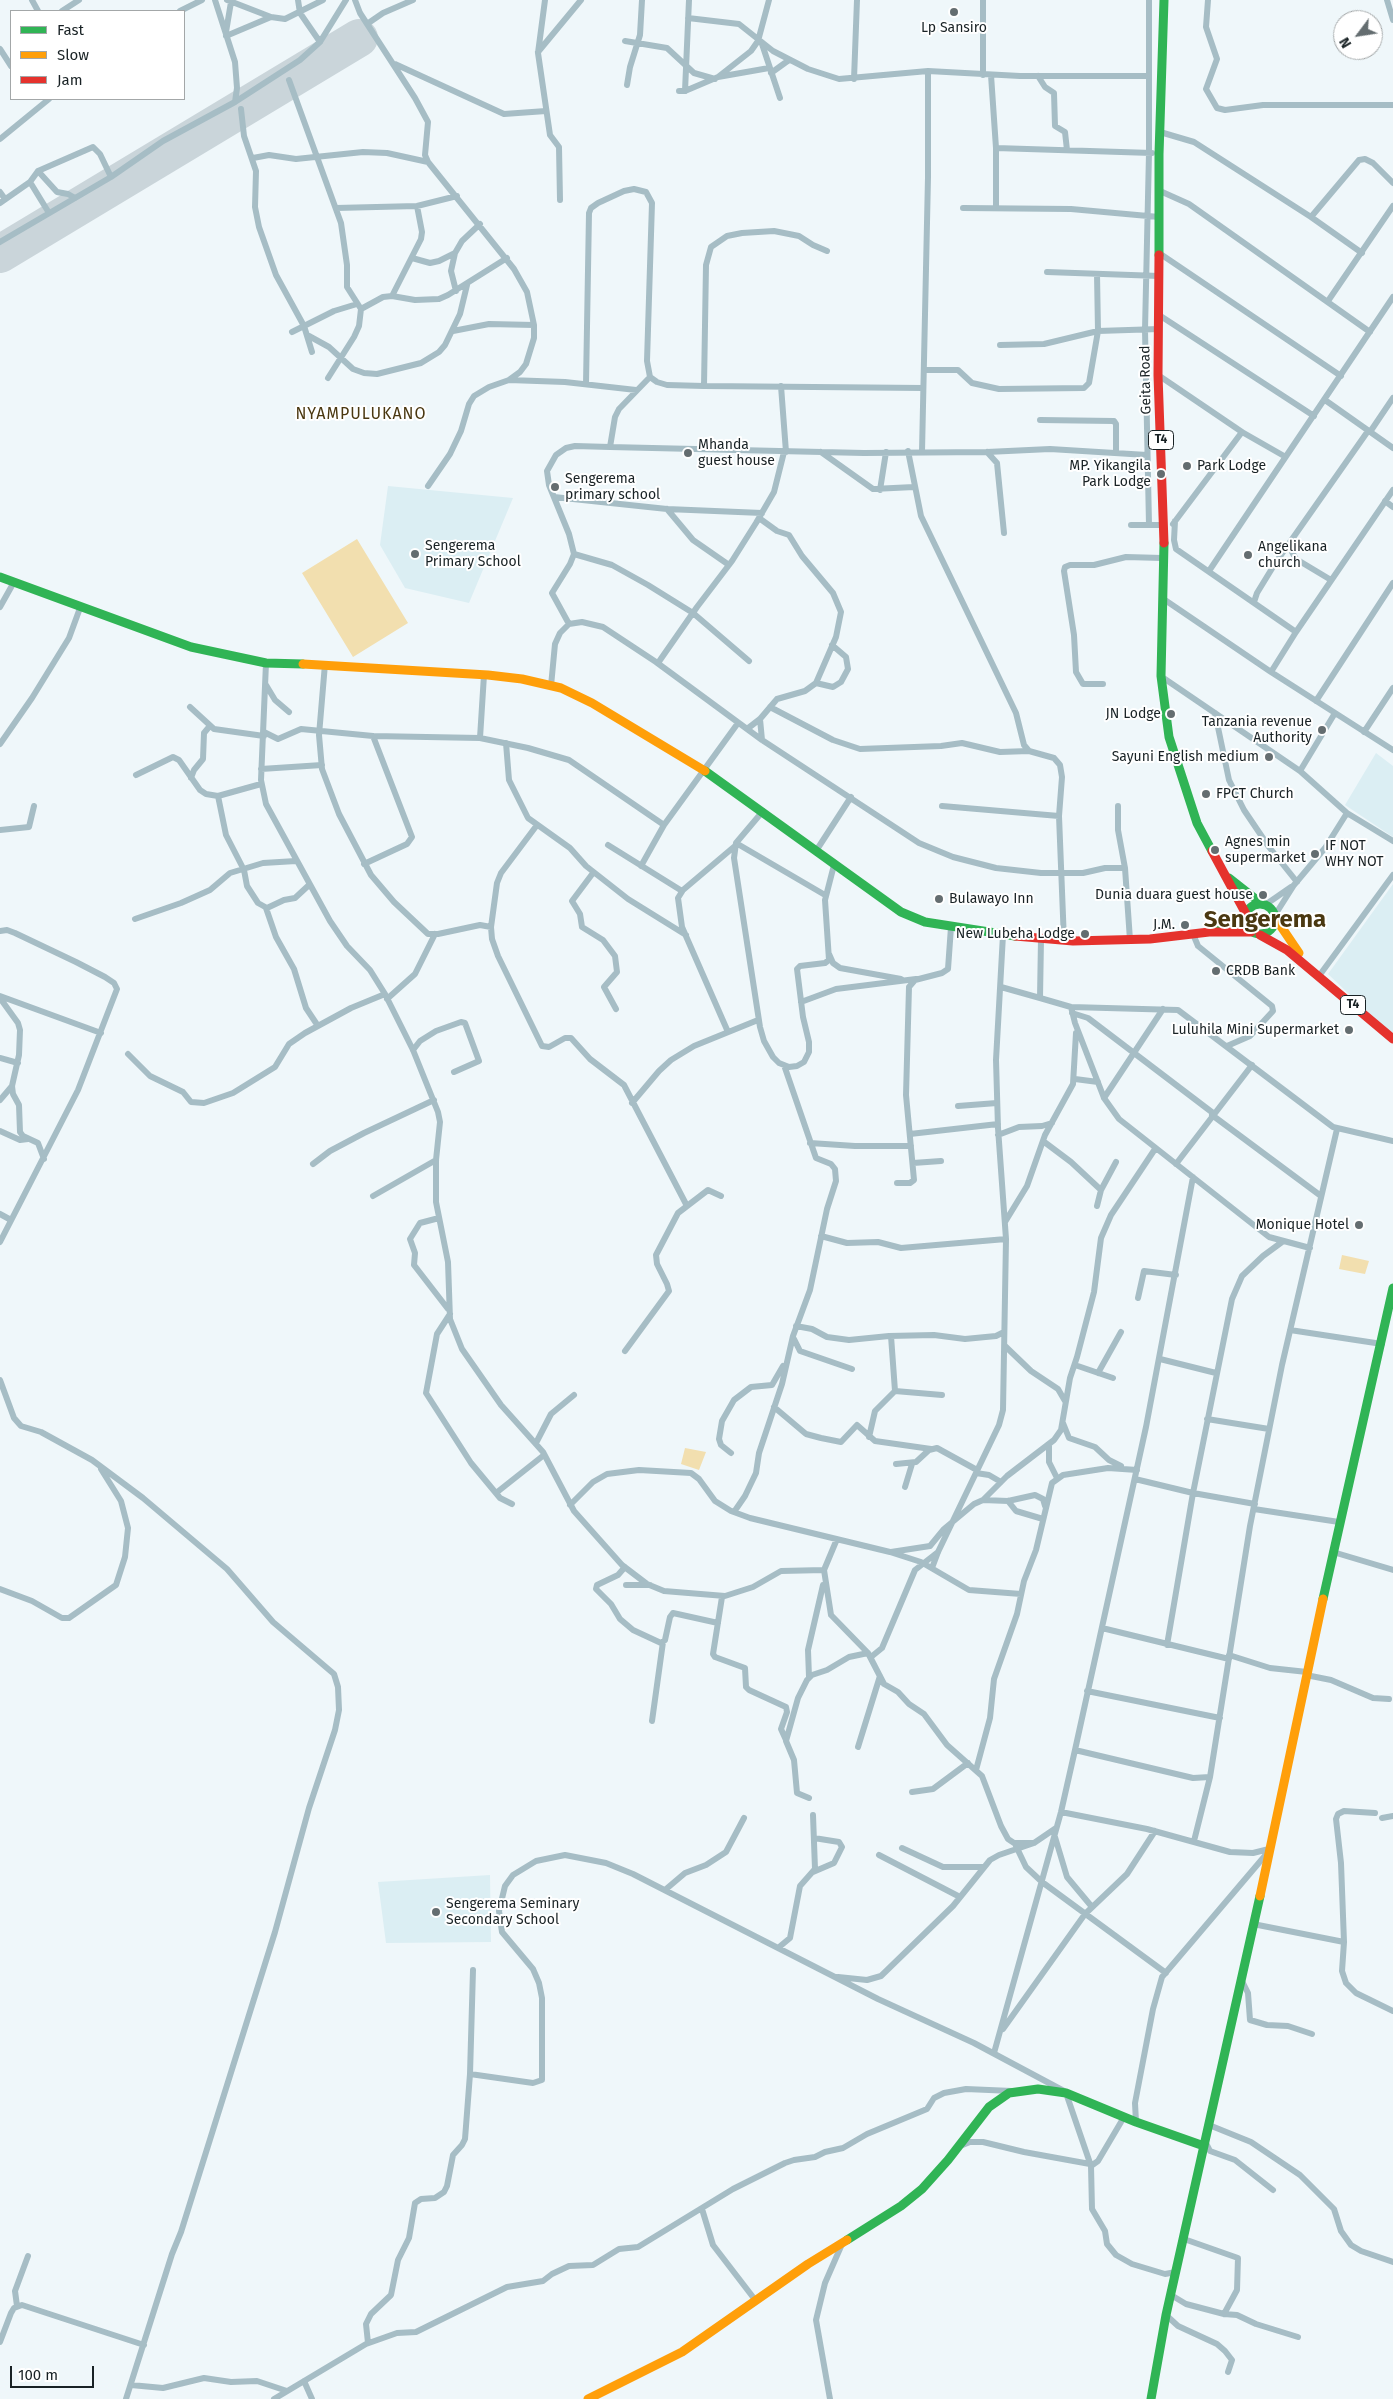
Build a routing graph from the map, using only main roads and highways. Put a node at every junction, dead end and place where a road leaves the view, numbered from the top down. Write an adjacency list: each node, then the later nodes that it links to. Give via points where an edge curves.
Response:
1 (1164, 0): 3 (main road, Geita Road / T4, via 1159,154 1158,375 1164,530 1161,676 1169,737 1184,787 1197,823)
2 (0, 577): 7 (main road, via 191,647 266,663 484,675 561,688 704,771 901,912 925,922 1064,941 1130,940)
3 (1221, 870): 4 (main road, Geita Road / T4, via 1243,891); 5 (main road, Geita Road / T4)
4 (1264, 904): 5 (main road, via 1252,906); 6 (main road, Geita Road / T4)
5 (1246, 915): 7 (main road); 8 (main road, Geita Road / T4, via 1245,922)
6 (1275, 917): 8 (main road, via 1271,930); 9 (main road, Geita Road / T4, via 1290,943)
7 (1209, 932): 8 (main road)
8 (1256, 933): 9 (main road, Geita Road / T4, via 1287,950)
9 (1316, 973): 10 (main road, Geita Road / T4)
10 (1393, 1039)
11 (1393, 1288): 12 (main road)
12 (1390, 1324): 13 (main road, via 1382,1344 1333,1552)
13 (1205, 2144): 14 (main road, via 1136,2122 1066,2093 1038,2089 1016,2091 1001,2097 914,2196 682,2352); 15 (main road, via 1166,2316)
14 (588, 2399)
15 (1151, 2399)

